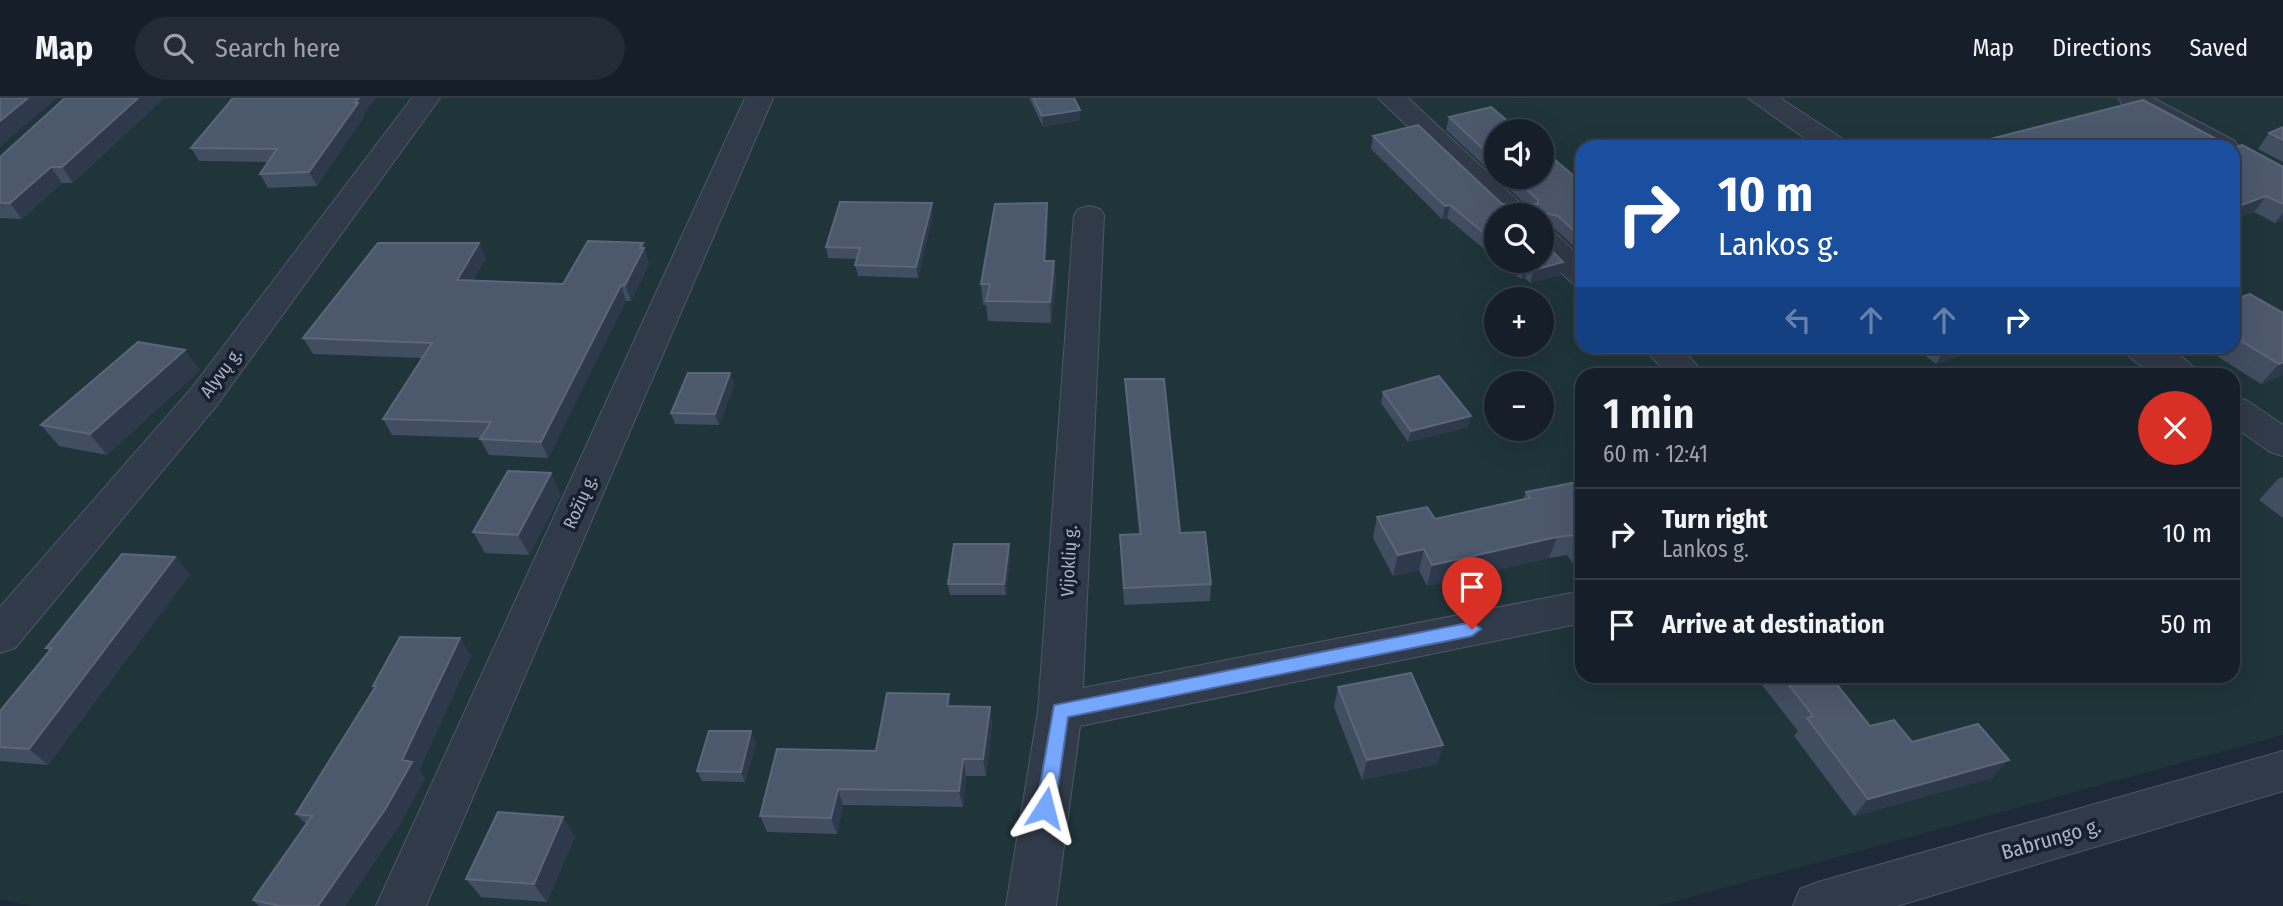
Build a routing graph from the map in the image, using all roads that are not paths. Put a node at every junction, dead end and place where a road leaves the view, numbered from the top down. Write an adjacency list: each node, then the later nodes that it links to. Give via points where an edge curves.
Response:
1 (426, 98): 17 (street, Alyvų g., via 204,397)
2 (759, 98): 20 (street, Rožių g.)
3 (1392, 98): 8 (street)
4 (1762, 98): 6 (street)
5 (2132, 98): 7 (street)
6 (1825, 140)
7 (2212, 140)
8 (1505, 203)
9 (1089, 215): 18 (street, Vijoklių g.)
10 (1554, 249): 11 (street)
11 (1575, 269)
12 (1667, 354): 14 (street)
13 (2150, 354): 15 (street)
14 (1682, 368)
15 (2172, 368)
16 (1575, 608): 18 (street)
17 (0, 636)
18 (1060, 711): 21 (street, Vijoklių g.)
19 (2283, 771): 22 (street, Babrungo g.)
20 (401, 906)
21 (1031, 906)
22 (1818, 906)

